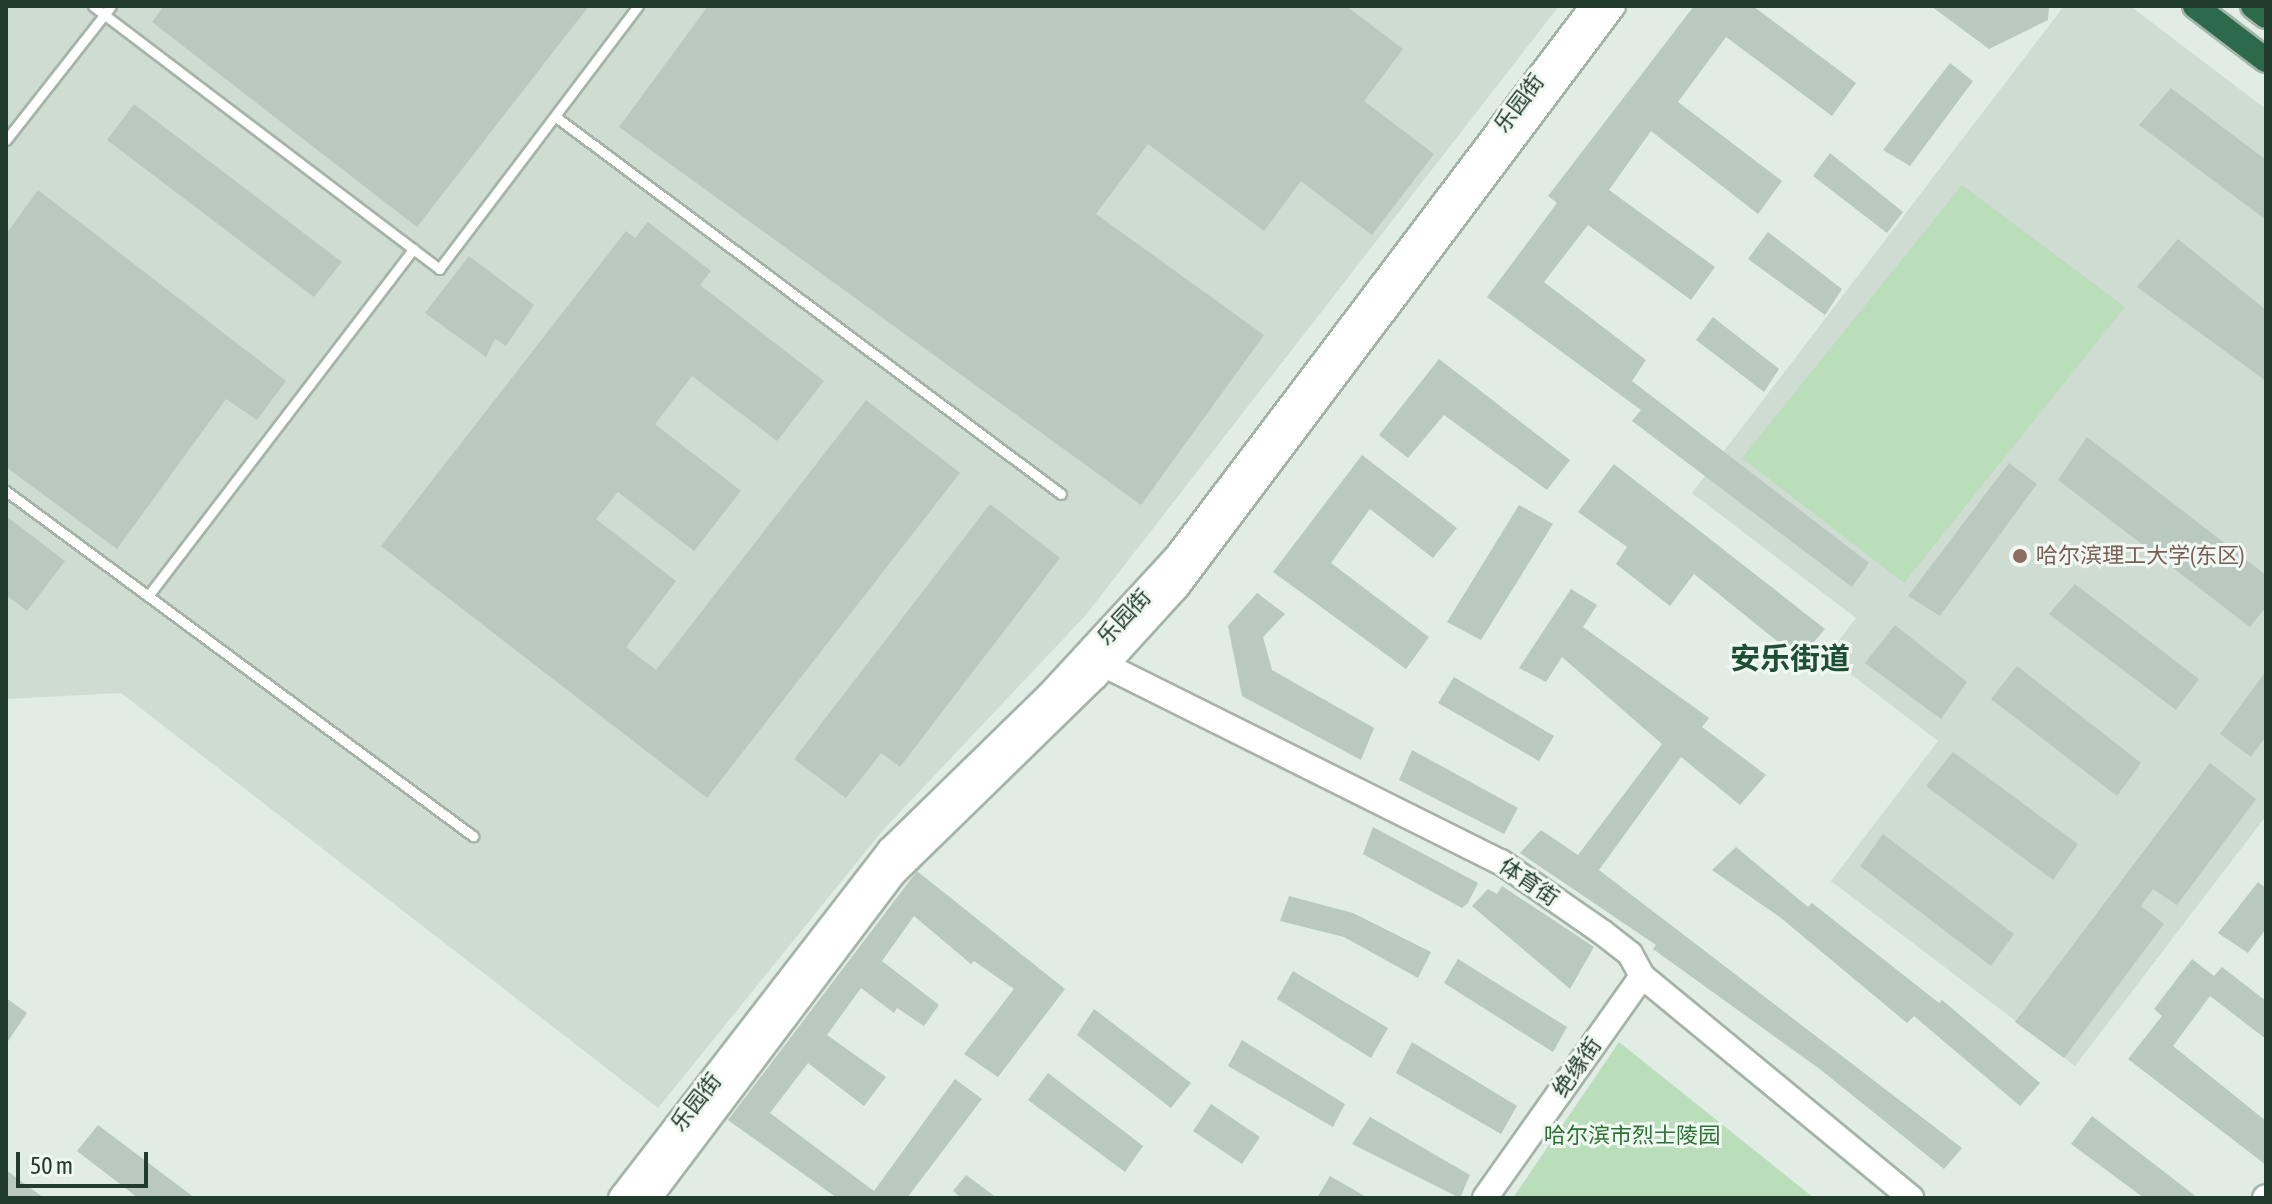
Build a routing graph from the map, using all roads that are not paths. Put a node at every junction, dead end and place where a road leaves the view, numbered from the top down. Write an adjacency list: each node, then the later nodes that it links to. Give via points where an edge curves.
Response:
1 (93, 6): 8 (lane)
2 (111, 6): 8 (lane)
3 (638, 6): 11 (lane)
4 (1593, 6): 17 (main road, 乐园街)
5 (1613, 6): 17 (main road, 乐园街, via 1210,545)
6 (2195, 6): 10 (highway)
7 (2253, 6): 9 (highway)
8 (104, 15): 12 (lane); 13 (lane)
9 (2266, 16)
10 (2266, 60)
11 (556, 117): 13 (lane, via 439,269); 15 (lane)
12 (6, 140)
13 (413, 249): 16 (lane)
14 (6, 491): 16 (lane)
15 (1061, 494)
16 (148, 596): 18 (lane)
17 (1097, 660): 19 (main road, 体育街, via 1501,862 1612,939 1630,954); 20 (main road, 乐园街, via 890,850); 21 (main road, 乐园街, via 894,873)
18 (473, 836)
19 (1642, 976): 22 (main road, 绝缘街); 23 (main road, 体育街)
20 (621, 1198)
21 (649, 1198)
22 (1485, 1198)
23 (1911, 1198)

